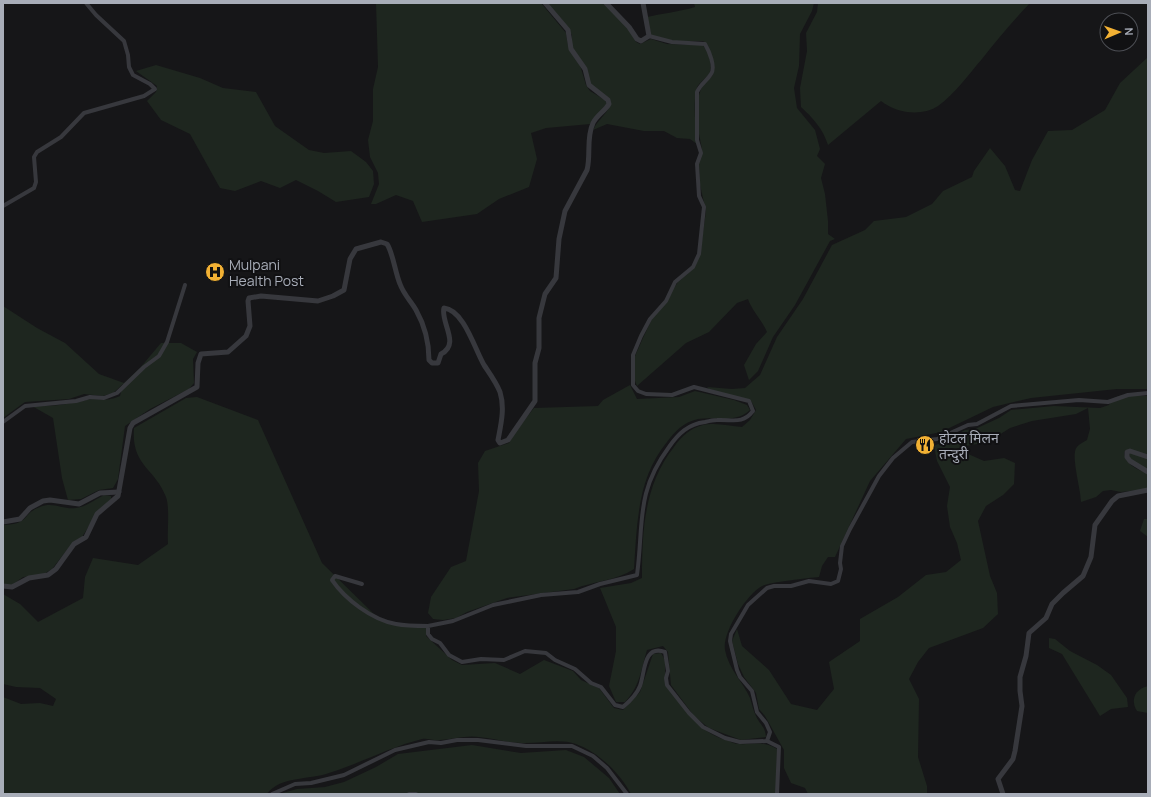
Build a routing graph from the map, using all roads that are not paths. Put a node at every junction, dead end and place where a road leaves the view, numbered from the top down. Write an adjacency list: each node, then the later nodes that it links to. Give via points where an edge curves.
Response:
1 (86, 3): 6 (street, via 124,41 133,75 155,89 144,96 84,113 62,137 37,152 34,157 34,188)
2 (545, 3): 13 (street, via 568,30 571,49 585,70 589,85 608,100 609,104 597,117 591,130 587,170 564,217 559,239 556,278 545,294 539,318 535,401 508,440 500,443 498,440 502,415 500,393 471,337 454,311 444,308 442,314 450,333 450,344 441,354 438,363 429,360 427,334 417,310 404,294 395,272 390,249 387,244 381,242 356,249 350,259 344,290 332,296 318,301 261,296 249,298 250,326 246,336 228,352 201,354 197,387 133,423)
3 (606, 3): 5 (street, via 629,26 637,39 641,41)
4 (643, 3): 5 (street)
5 (648, 36): 17 (street, via 672,42 705,44 712,66 711,74 697,92 697,140 701,153 697,164 699,196 704,211 699,254 694,267 675,282 666,301 650,319 641,336 633,355 633,385 638,391 653,394 672,395 694,387 708,390 749,401 753,411 740,421 716,420 688,427 659,460 652,472 642,508 637,575 578,592 541,595 493,605 453,621)
6 (3, 206)
7 (185, 285): 9 (street, via 167,342 159,356 117,393 104,398 90,396 76,401 25,406)
8 (1148, 393): 18 (street, via 1128,395 1108,402 1079,400 1011,406 977,424 968,425 937,439 912,442 903,449 879,476 845,540 838,581 832,584 809,581 767,588 748,604 730,634 737,670 752,691 757,712 770,732)
9 (3, 422)
10 (1148, 457): 11 (street, via 1130,452 1127,452 1126,457)
11 (1148, 472)
12 (1148, 490): 24 (street, via 1118,496 1112,501 1095,525 1091,557 1083,576 1052,604 1046,618 1029,633 1020,677 1022,706 1015,750 1013,759 998,779)
13 (119, 492): 14 (street, via 100,493 79,504 50,500 30,508 20,519); 16 (street, via 118,496 97,514 86,537 74,544 56,569 48,575 29,578 12,587)
14 (3, 522)
15 (362, 584): 17 (street, via 336,576 332,580 339,590 373,615 397,625)
16 (3, 586)
17 (428, 626): 18 (street, via 428,634 432,639 440,643 449,655 462,662 481,659 504,660 525,651 546,653 601,687 619,707 623,707 637,692 650,654 658,650 665,652 668,685 703,727 740,742)
18 (767, 741): 23 (street, via 779,747)
19 (272, 794): 22 (street, via 295,784 344,775 395,750 429,742 457,740 526,746 572,746 593,756 607,768)
20 (409, 794): 21 (street)
21 (416, 794)
22 (627, 794)
23 (777, 794)
24 (1003, 794)

